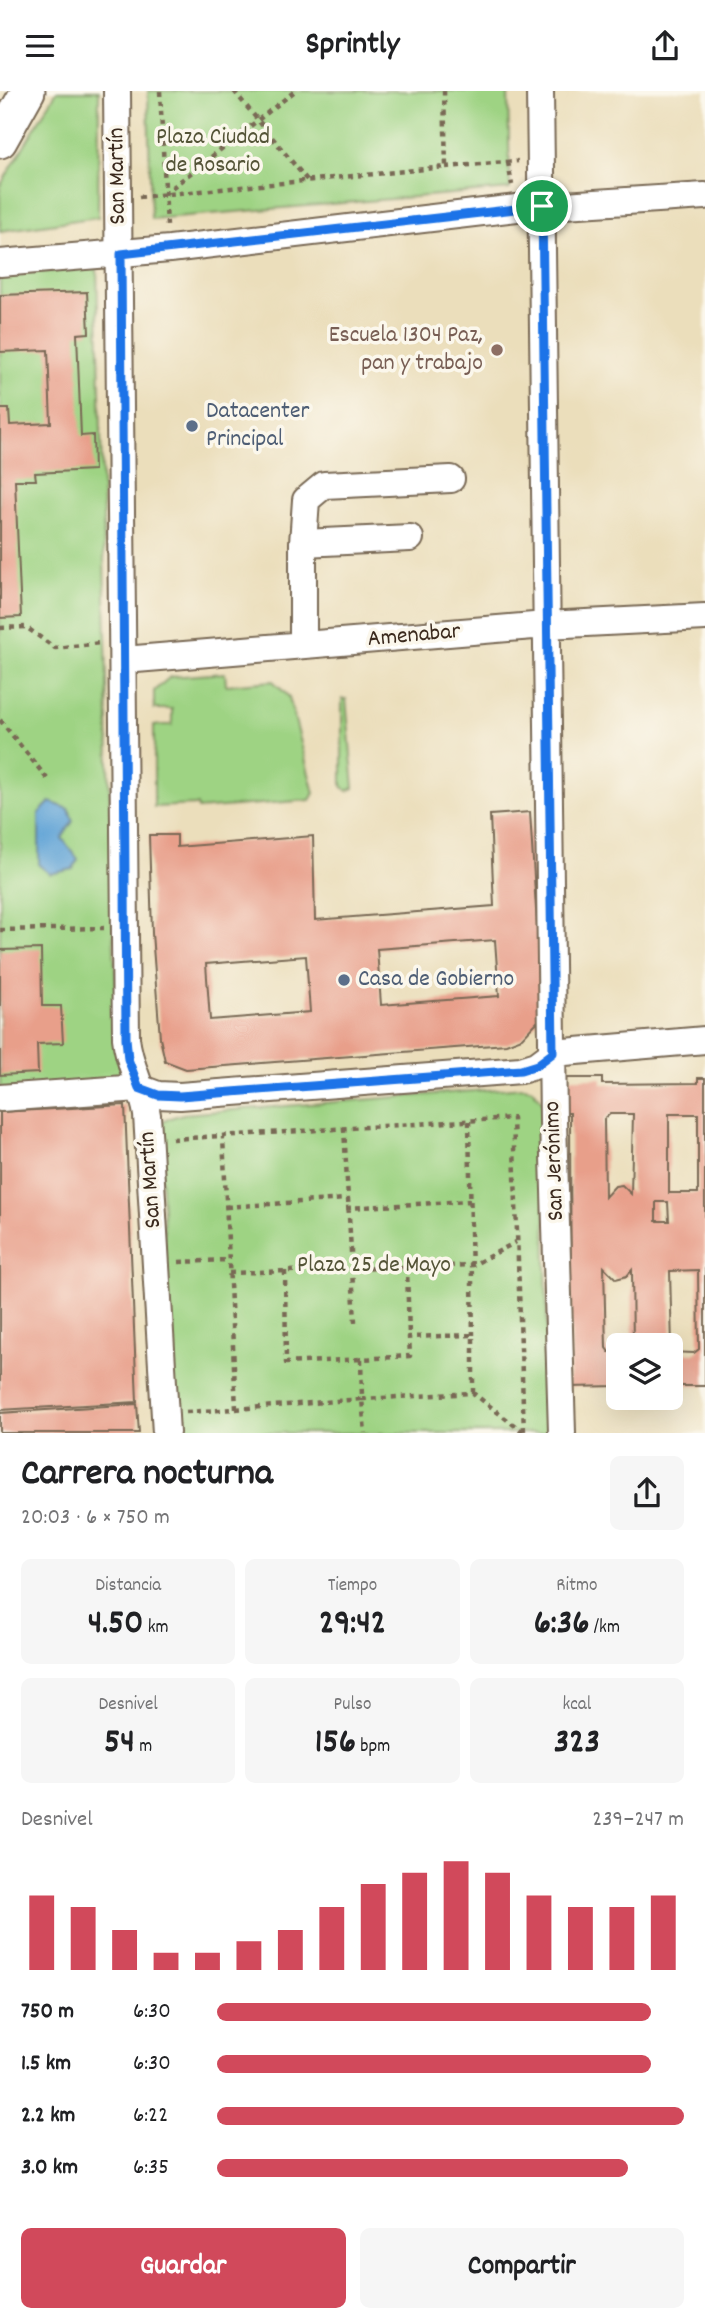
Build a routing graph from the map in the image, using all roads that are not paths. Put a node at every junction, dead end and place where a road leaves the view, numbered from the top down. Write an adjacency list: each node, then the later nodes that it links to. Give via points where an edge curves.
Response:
1 (28, 91): 4 (main road)
2 (117, 91): 7 (street, San Martín)
3 (540, 91): 6 (street, San Jerónimo)
4 (0, 141)
5 (705, 196): 6 (street)
6 (542, 206): 7 (street); 13 (street, San Jerónimo)
7 (121, 254): 8 (street); 15 (street, San Martín)
8 (0, 263)
9 (451, 479): 11 (street, via 324,485 306,500)
10 (410, 538): 11 (street)
11 (303, 543): 14 (street)
12 (705, 617): 13 (street, Amenabar)
13 (546, 625): 14 (street, Amenabar); 17 (street, San Jerónimo)
14 (303, 645): 15 (street, Amenabar)
15 (115, 651): 18 (street, San Martín, via 126,1038)
16 (705, 1040): 17 (street)
17 (553, 1053): 18 (street, via 521,1070 180,1096); 21 (street, San Jerónimo)
18 (139, 1088): 19 (street); 20 (street, San Martín, via 147,1115)
19 (0, 1098)
20 (174, 1428)
21 (562, 1433)

